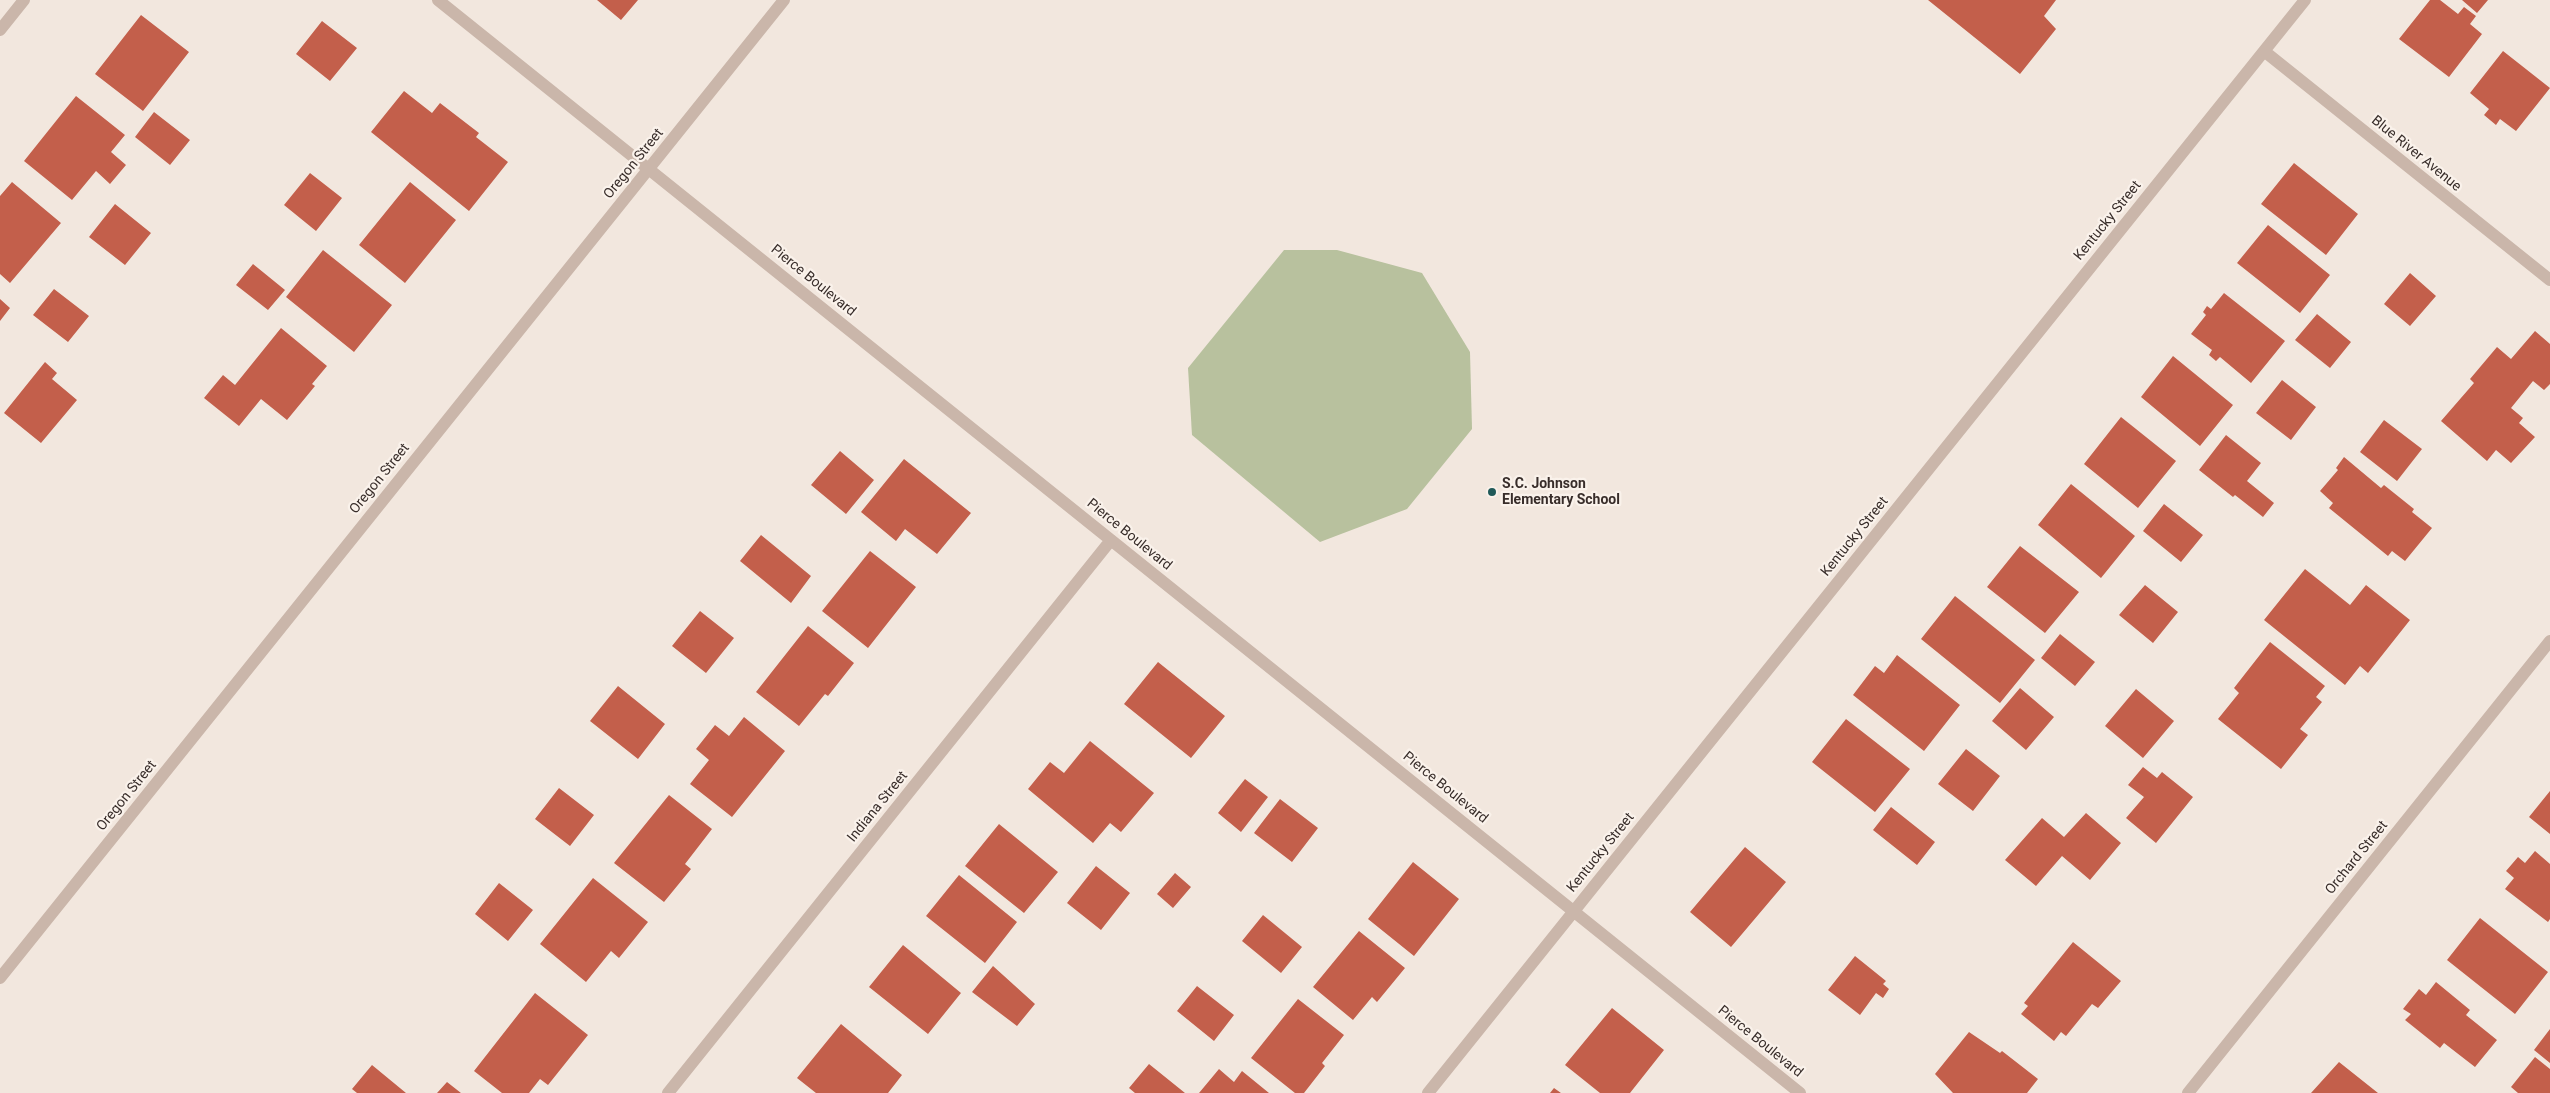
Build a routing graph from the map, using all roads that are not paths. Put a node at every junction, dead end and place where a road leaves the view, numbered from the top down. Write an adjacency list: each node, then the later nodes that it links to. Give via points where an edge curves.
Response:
1 (24, 0): 5 (street)
2 (438, 0): 7 (street, Pierce Boulevard)
3 (784, 0): 7 (street, Oregon Street)
4 (2305, 0): 6 (street, Kentucky Street)
5 (0, 30)
6 (2264, 51): 8 (street, Blue River Avenue); 11 (street, Kentucky Street)
7 (648, 169): 9 (street, Pierce Boulevard); 12 (street, Oregon Street)
8 (2550, 280)
9 (1111, 540): 11 (street, Pierce Boulevard); 13 (street, Indiana Street)
10 (2550, 641): 16 (street, Orchard Street)
11 (1574, 911): 14 (street, Kentucky Street); 15 (street, Pierce Boulevard)
12 (0, 978)
13 (668, 1093)
14 (1428, 1093)
15 (1800, 1093)
16 (2188, 1093)

